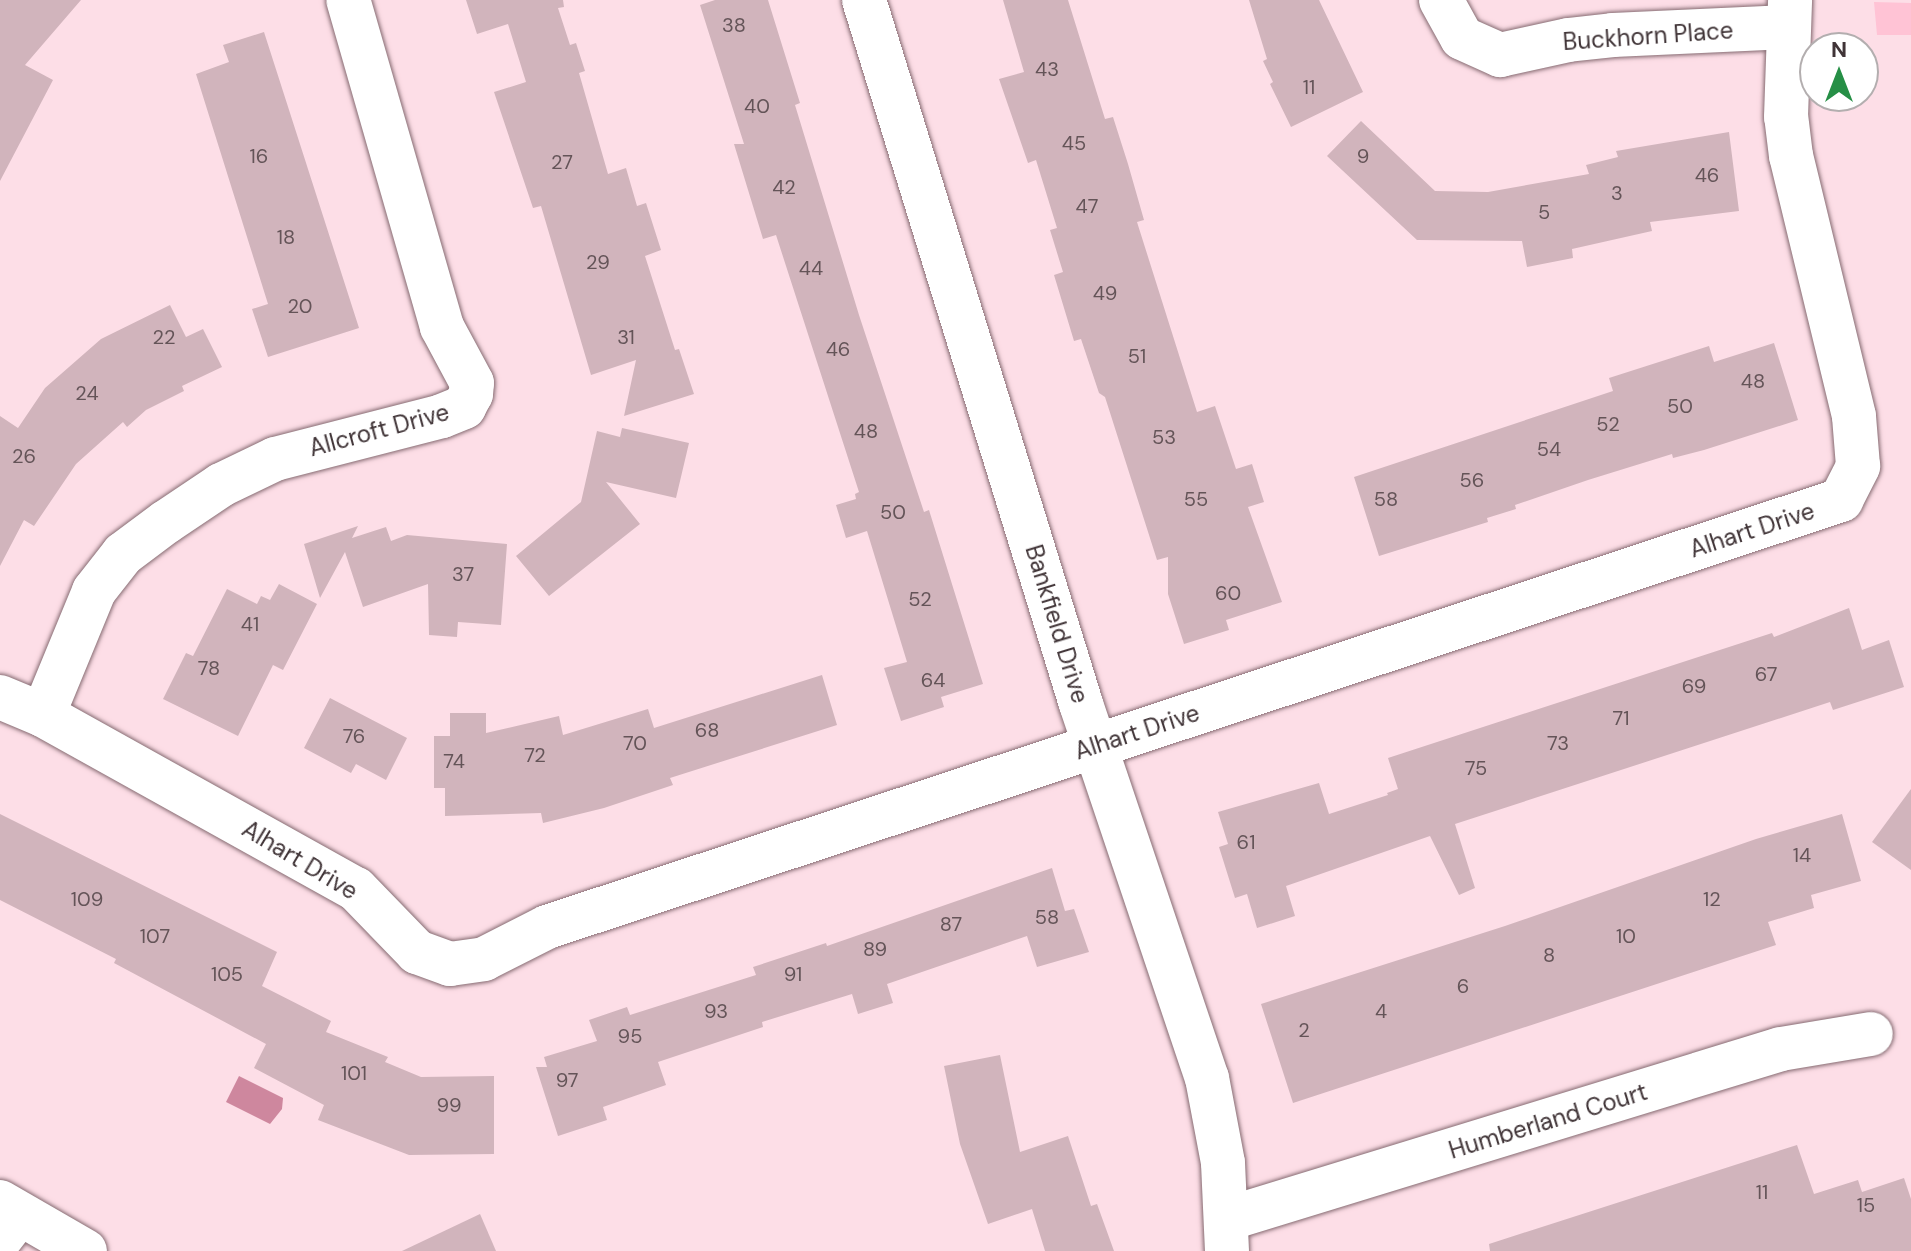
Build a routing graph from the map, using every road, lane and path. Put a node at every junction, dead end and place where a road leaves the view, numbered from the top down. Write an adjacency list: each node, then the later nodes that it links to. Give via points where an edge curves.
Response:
1 (348, 0): 6 (street, Allcroft Drive, via 442,327 472,383 471,394 464,407 442,416 275,459 221,485 123,554 94,591)
2 (864, 0): 7 (street, Bankfield Drive)
3 (1441, 0): 4 (street, Buckhorn Place, via 1462,38 1500,55 1568,40)
4 (1789, 13): 7 (street, Alhart Drive, via 1786,117 1791,156 1854,416 1858,466 1841,500)
5 (0, 697): 6 (street, Alhart Drive)
6 (43, 715): 7 (street, Alhart Drive, via 356,889 417,952 450,964 484,959 547,927)
7 (1095, 745): 10 (street, Bankfield Drive, via 1207,1078 1221,1152)
8 (1871, 1034): 10 (street, Humberland Court, via 1781,1049)
9 (6, 1219): 11 (street)
10 (1227, 1235)
11 (85, 1251)

